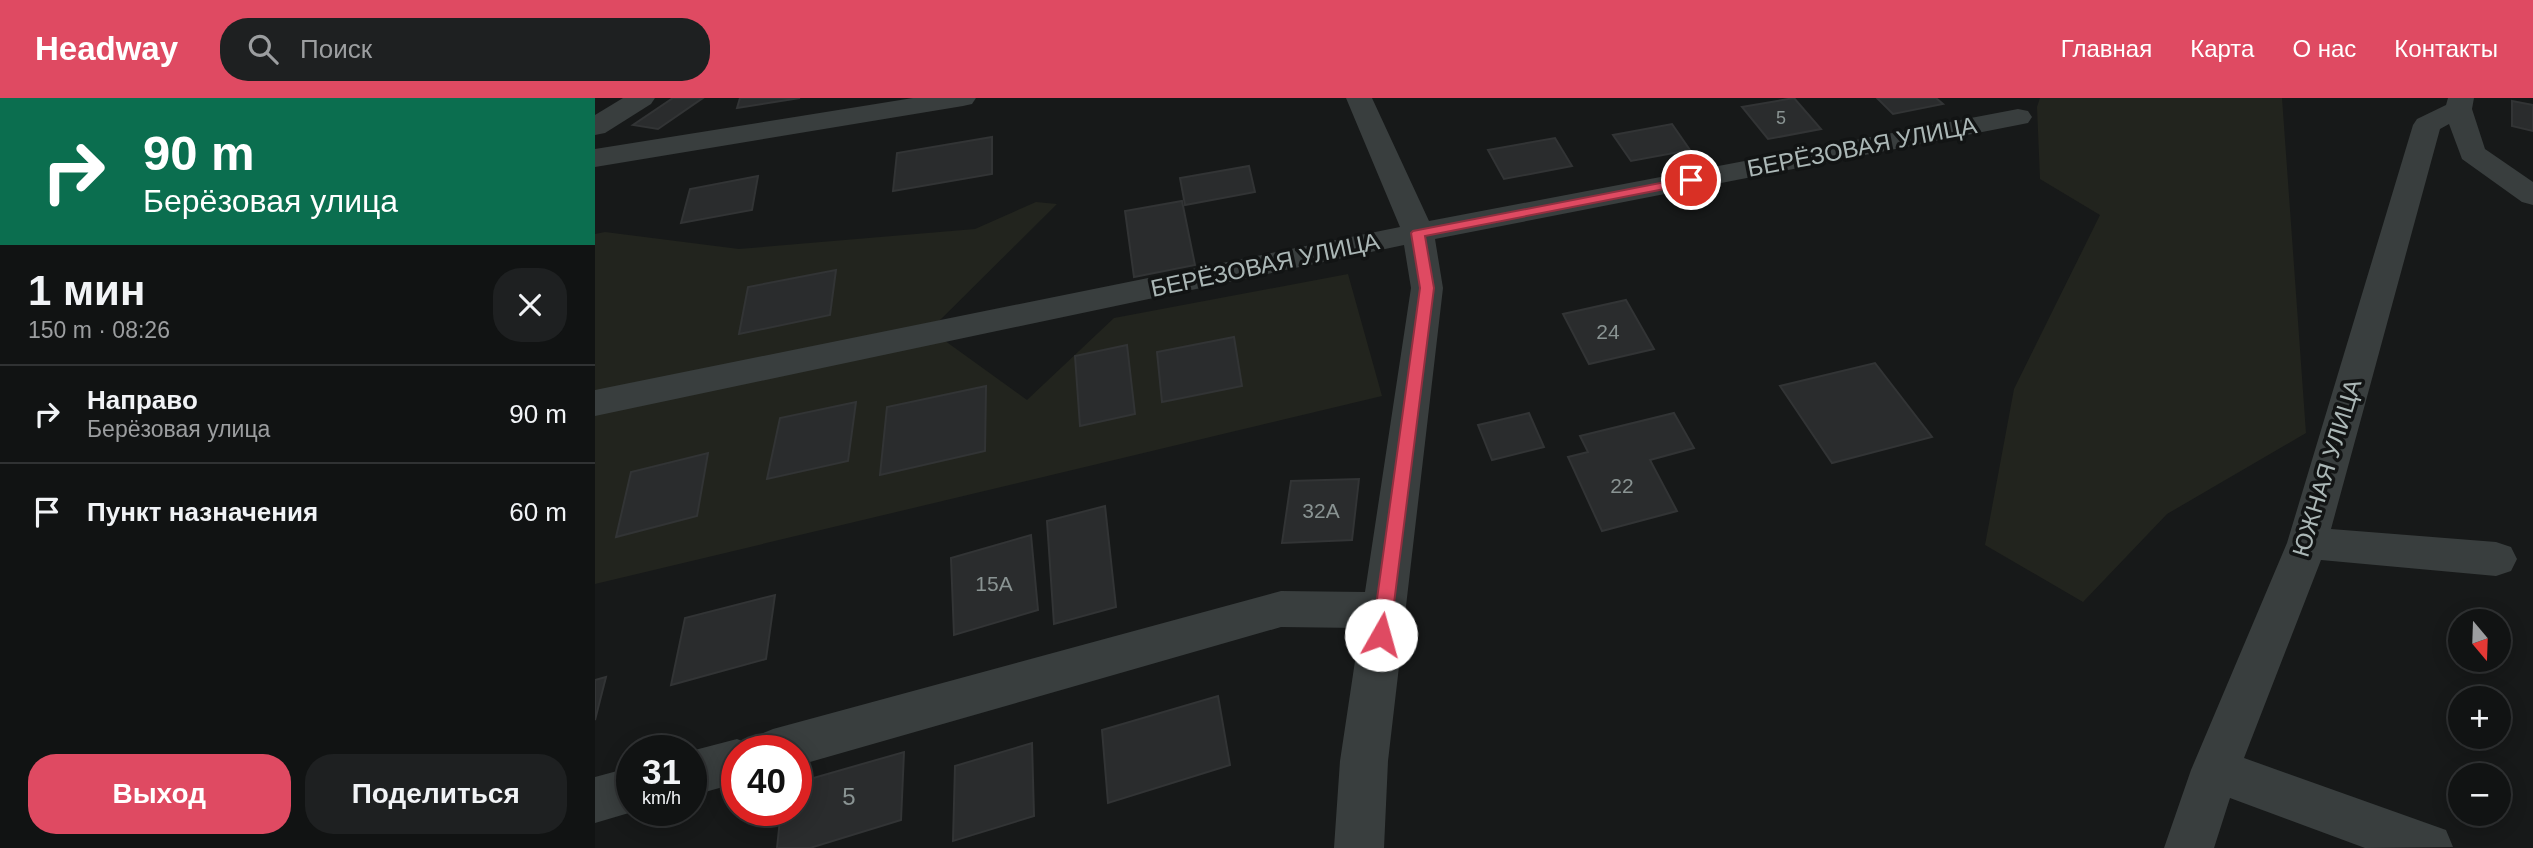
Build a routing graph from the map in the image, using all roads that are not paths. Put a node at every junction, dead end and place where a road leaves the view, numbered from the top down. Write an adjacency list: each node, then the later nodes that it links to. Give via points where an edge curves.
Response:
1 (642, 98): 6 (street)
2 (963, 98): 7 (street)
3 (1359, 98): 9 (street)
4 (2459, 104): 8 (street, via 2472,153); 11 (street, ЮЖНАЯ УЛИЦА, via 2427,125)
5 (2018, 117): 9 (street, БЕРЁЗОВАЯ УЛИЦА)
6 (595, 127)
7 (595, 158)
8 (2533, 196)
9 (1418, 233): 10 (street, БЕРЁЗОВАЯ УЛИЦА); 13 (street, via 1427,288)
10 (595, 402)
11 (2307, 543): 12 (street); 15 (street, ЮЖНАЯ УЛИЦА)
12 (2496, 559)
13 (1384, 610): 14 (street, via 1281,609); 19 (street, via 1364,761)
14 (812, 740)
15 (2215, 770): 18 (street); 20 (street, ЮЖНАЯ УЛИЦА)
16 (616, 794): 17 (street)
17 (595, 800)
18 (2428, 847)
19 (1359, 848)
20 (2189, 848)

